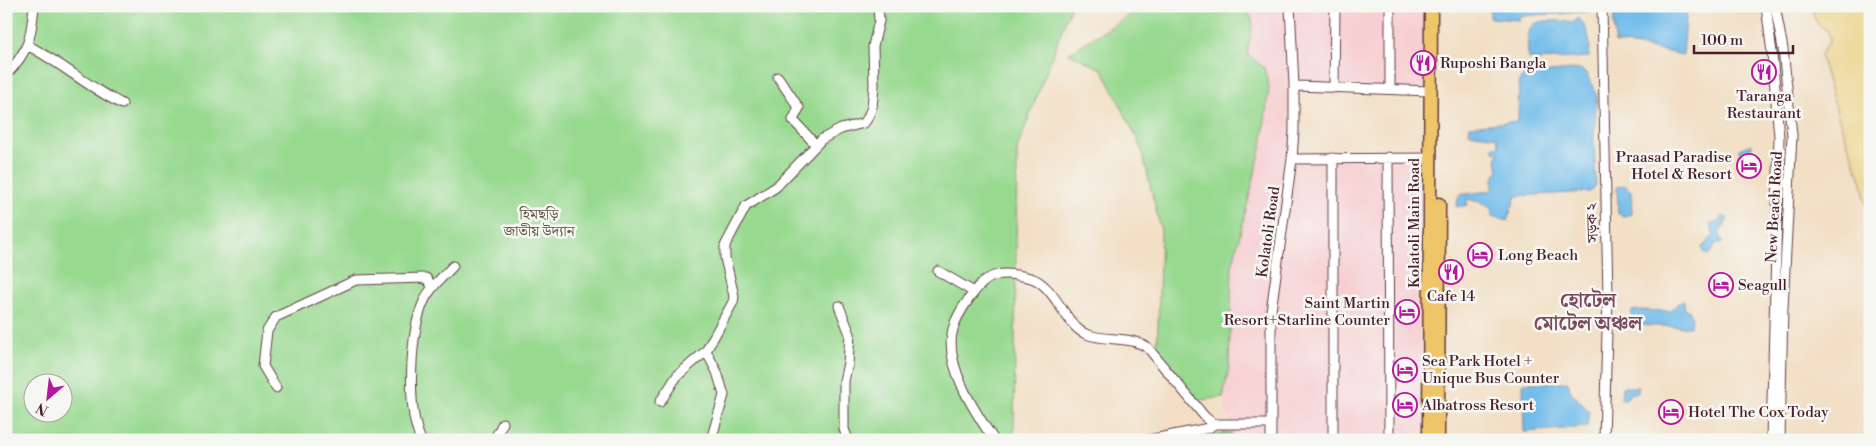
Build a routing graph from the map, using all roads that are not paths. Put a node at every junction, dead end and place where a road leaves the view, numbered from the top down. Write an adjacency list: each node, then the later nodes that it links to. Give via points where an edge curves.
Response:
1 (34, 6): 11 (street)
2 (878, 6): 22 (street, via 879,21 873,46 872,107 867,119)
3 (1290, 6): 14 (street)
4 (1335, 6): 15 (street)
5 (1390, 6): 16 (street)
6 (1431, 6): 17 (highway, Kolatoli Main Road)
7 (1439, 6): 19 (highway, Kolatoli Main Road)
8 (1602, 6): 50 (street, সড়ক ২, via 1608,296)
9 (1766, 6): 21 (street, New Beach Road)
10 (1775, 6): 20 (street, New Beach Road)
11 (27, 45): 12 (street, via 20,60); 18 (street)
12 (6, 75)
13 (778, 77): 22 (street, via 799,108 793,120)
14 (1294, 85): 15 (street); 24 (street, Kolatoli Road)
15 (1334, 88): 16 (street)
16 (1390, 89): 17 (street)
17 (1430, 91): 19 (highway, Kolatoli Main Road)
18 (122, 104)
19 (1435, 128): 26 (highway, Kolatoli Main Road); 49 (highway, Kolatoli Main Road)
20 (1792, 135): 21 (street); 35 (street, New Beach Road)
21 (1779, 137): 35 (street, New Beach Road)
22 (816, 144): 32 (street, via 776,186 749,204 742,213 725,246 733,302)
23 (1388, 157): 25 (street); 26 (street); 47 (street)
24 (1292, 158): 25 (street); 38 (street, Kolatoli Road, via 1271,311)
25 (1333, 158): 46 (street)
26 (1431, 158): 48 (highway, Kolatoli Main Road)
27 (453, 266): 29 (street)
28 (938, 271): 30 (street)
29 (433, 287): 33 (street, via 426,278 356,280 276,316 267,331 263,366); 39 (street, via 416,322 412,367 411,390)
30 (974, 292): 37 (street, via 987,278 1000,274 1033,279 1053,295 1077,329 1086,334 1139,342 1148,348); 43 (street, via 958,315 951,343 956,370 966,393)
31 (839, 306): 42 (street, via 850,334 844,381 844,429)
32 (706, 351): 34 (street, via 677,376); 41 (street, via 724,395)
33 (276, 388)
34 (660, 402)
35 (1776, 403): 51 (street, New Beach Road); 52 (street, New Beach Road)
36 (503, 422): 40 (street)
37 (1214, 424): 38 (street); 44 (street, via 1209,428)
38 (1271, 424): 45 (street, Kolatoli Road)
39 (420, 440)
40 (494, 440)
41 (711, 440)
42 (848, 440)
43 (994, 440)
44 (1148, 440)
45 (1271, 440)
46 (1333, 440)
47 (1389, 440)
48 (1429, 440)
49 (1438, 440)
50 (1604, 440)
51 (1771, 440)
52 (1780, 440)

